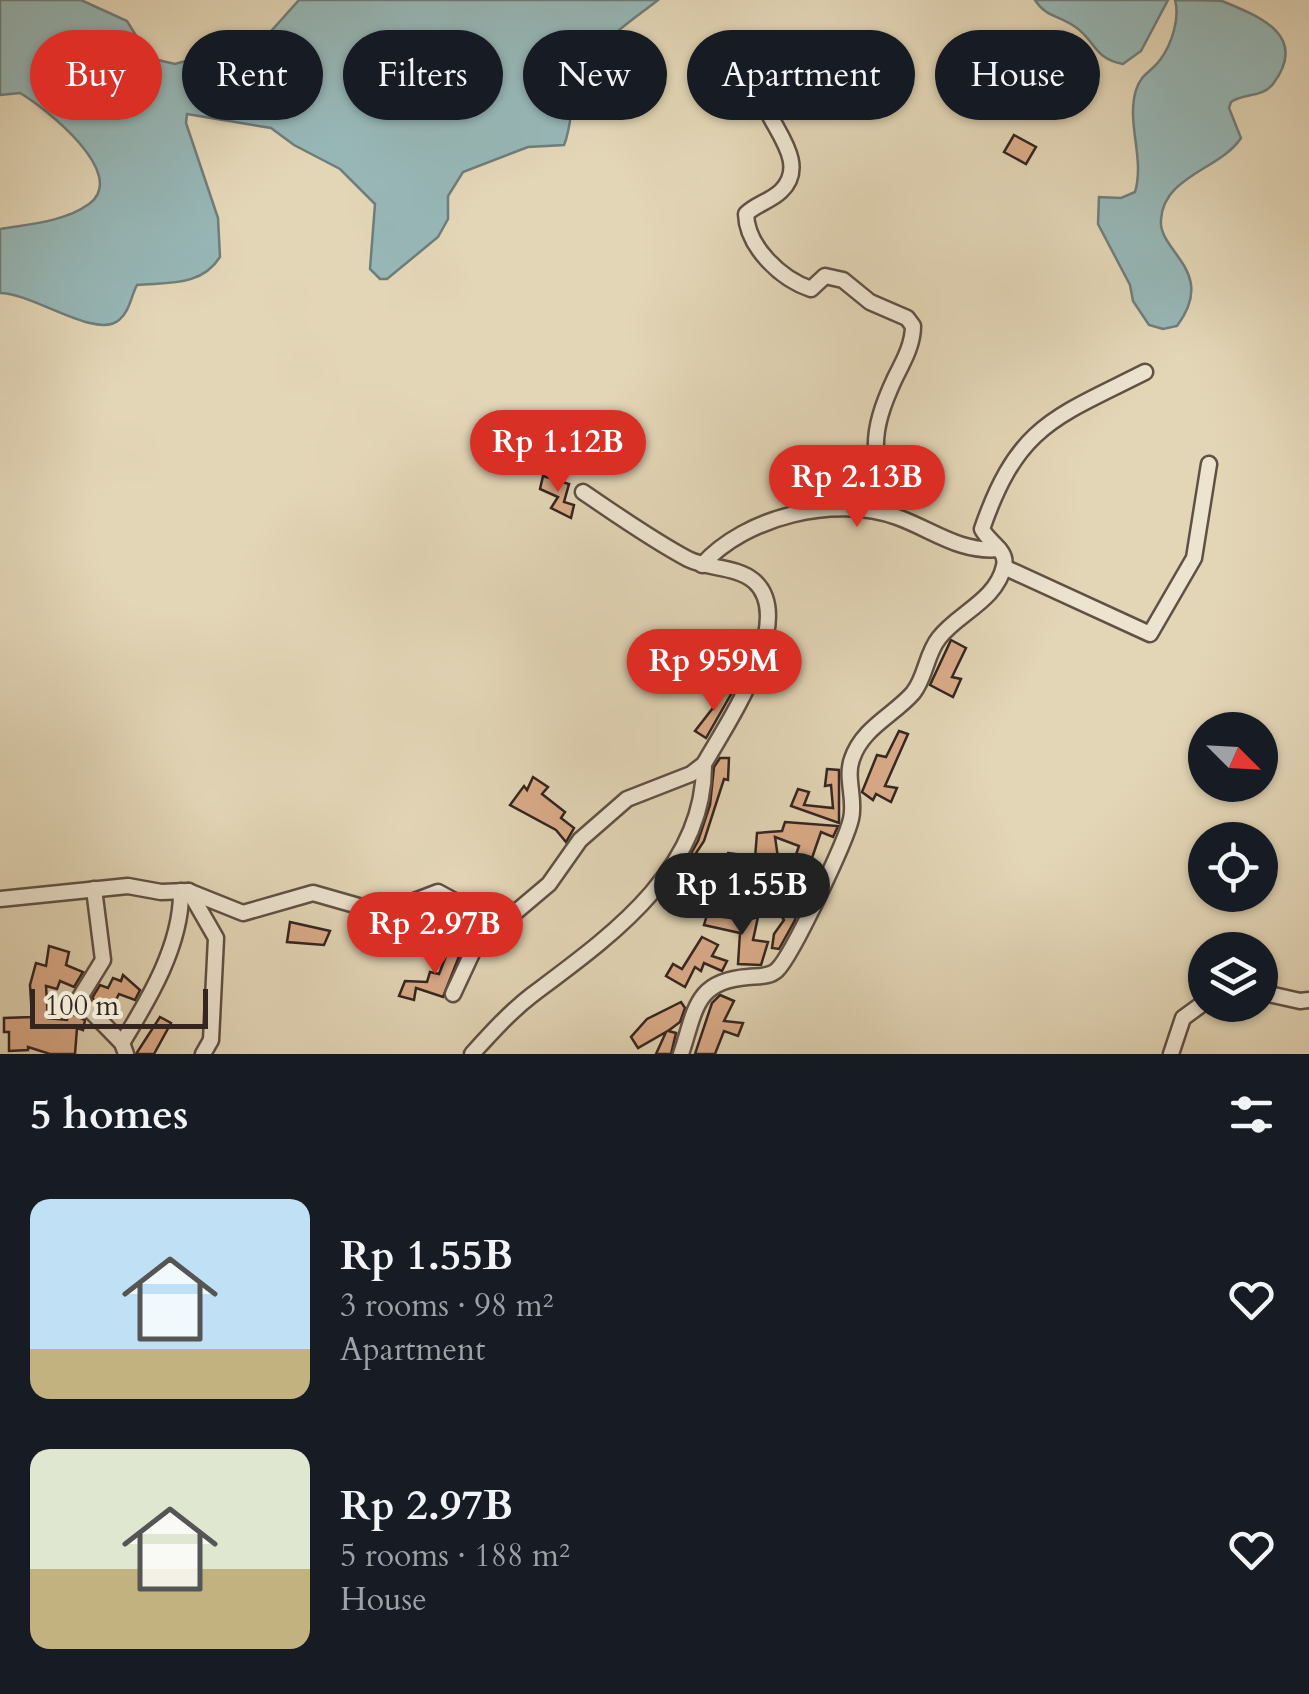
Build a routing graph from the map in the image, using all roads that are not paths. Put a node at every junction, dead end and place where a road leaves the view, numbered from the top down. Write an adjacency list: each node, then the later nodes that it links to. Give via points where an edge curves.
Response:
1 (772, 120): 5 (street, via 792,169 782,190 746,214 760,247 796,284 811,289 834,276 913,326 874,434)
2 (1144, 372): 6 (street, via 1052,419 1025,442 984,525 983,534)
3 (1209, 464): 8 (street, via 1194,558 1150,634)
4 (584, 492): 7 (street)
5 (892, 516): 6 (street, via 964,549); 7 (street, via 851,508 810,512 738,536)
6 (999, 549): 8 (street)
7 (702, 565): 9 (street, via 756,583 770,616 758,663)
8 (1004, 567): 21 (street, via 977,607 934,644 917,689 886,713 852,756 850,822 777,970 712,985)
9 (704, 764): 13 (street, via 627,800 580,840 549,884 504,922); 20 (street, via 688,834 655,891)
10 (94, 890): 11 (street); 12 (street); 18 (street, via 103,960 80,999)
11 (185, 891): 13 (street, via 252,913 313,893 383,913 438,892); 18 (street, via 154,988); 19 (street, via 216,938 211,1040)
12 (0, 900)
13 (488, 919): 14 (street)
14 (453, 994)
15 (1278, 996): 16 (street)
16 (1309, 1000)
17 (1188, 1014): 22 (street)
18 (124, 1048)
19 (203, 1054)
20 (472, 1054)
21 (682, 1054)
22 (1171, 1054)

